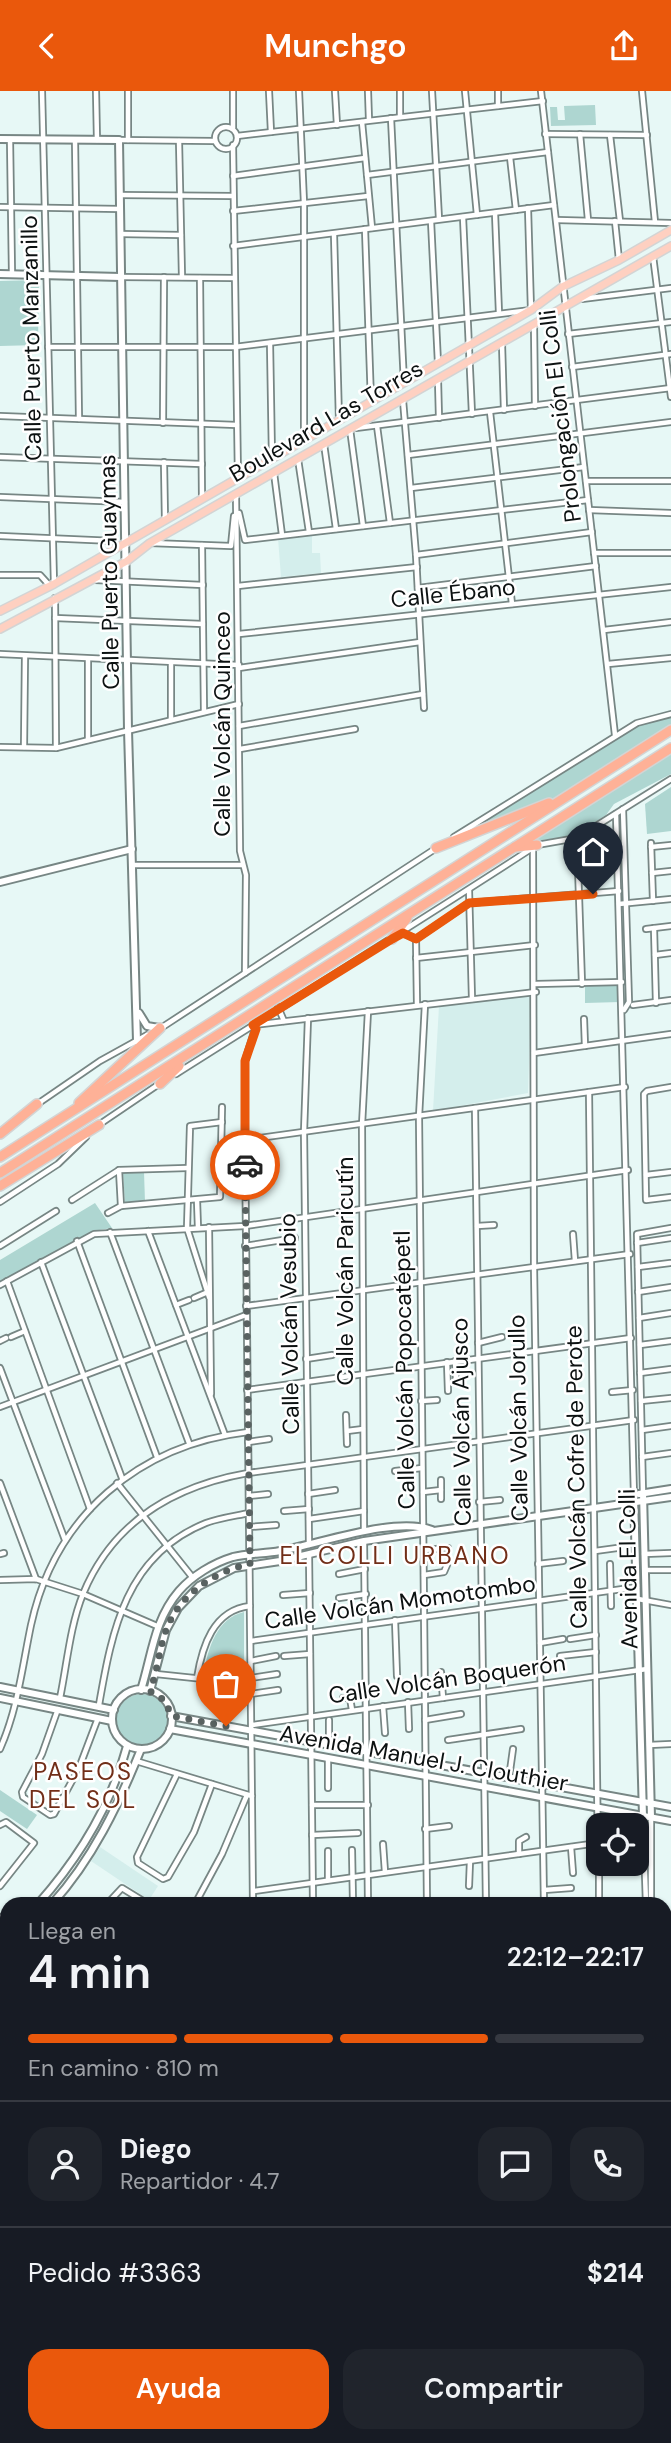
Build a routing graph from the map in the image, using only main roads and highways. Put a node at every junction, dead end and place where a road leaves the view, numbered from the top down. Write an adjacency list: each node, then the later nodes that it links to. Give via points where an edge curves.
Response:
1 (671, 230): 3 (main road, Boulevard Las Torres, via 562,287 531,310)
2 (671, 246): 4 (main road, Boulevard Las Torres, via 127,561)
3 (0, 611)
4 (0, 629)
5 (671, 730): 7 (highway)
6 (671, 748): 8 (highway)
7 (573, 792): 10 (highway); 17 (highway)
8 (513, 847): 9 (highway); 11 (highway)
9 (535, 847)
10 (436, 849)
11 (411, 912): 12 (highway); 14 (highway)
12 (392, 939)
13 (160, 1028): 17 (highway)
14 (194, 1052): 15 (highway); 20 (highway)
15 (160, 1084)
16 (37, 1104): 19 (highway)
17 (58, 1120): 21 (highway)
18 (99, 1125): 20 (highway)
19 (0, 1131)
20 (60, 1141): 22 (highway); 23 (highway); 23 (highway)
21 (0, 1157)
22 (0, 1173)
23 (0, 1183)

